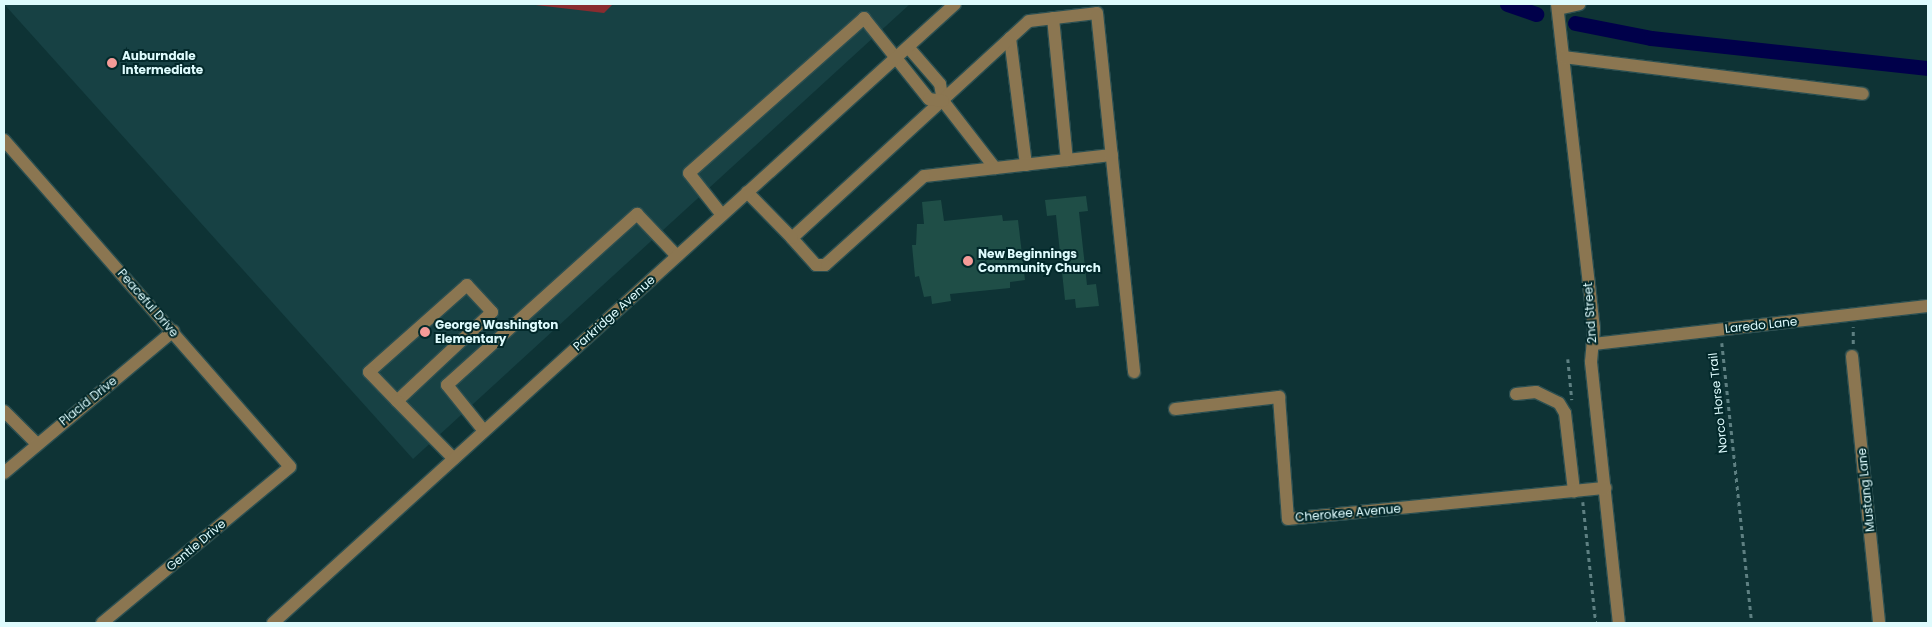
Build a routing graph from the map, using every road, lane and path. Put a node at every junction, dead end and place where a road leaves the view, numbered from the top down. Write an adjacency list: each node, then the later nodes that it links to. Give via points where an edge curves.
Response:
1 (955, 4): 6 (street, Parkridge Avenue)
2 (1579, 4): 3 (street)
3 (1558, 7): 7 (street, 2nd Street)
4 (1053, 18): 5 (street, via 1028,21); 12 (street, via 1097,13); 13 (street)
5 (1010, 38): 10 (street); 14 (street)
6 (908, 47): 8 (street, Parkridge Avenue); 10 (street, via 940,84)
7 (1563, 57): 9 (street); 24 (street, 2nd Street)
8 (895, 60): 10 (street, via 929,99); 16 (street, Parkridge Avenue); 17 (street, via 864,18 696,166 689,173)
9 (1863, 94)
10 (943, 101): 15 (street); 18 (street)
11 (4, 140): 22 (street, Peaceful Drive)
12 (1112, 155): 13 (street); 26 (street)
13 (1067, 160): 14 (street)
14 (1026, 164): 15 (street)
15 (995, 168): 18 (street, via 924,176 825,265 816,265)
16 (747, 192): 17 (street, Parkridge Avenue); 18 (street)
17 (722, 214): 19 (street, Parkridge Avenue)
18 (792, 238)
19 (677, 256): 31 (street, Parkridge Avenue); 31 (street, via 637,214 447,385)
20 (1928, 306): 24 (street, Laredo Lane)
21 (1844, 328): 25 (path, via 1853,327)
22 (173, 331): 32 (street, Placid Drive); 34 (street, Peaceful Drive)
23 (1730, 339): 41 (path, Norco Horse Trail, via 1720,343)
24 (1594, 344): 36 (street, 2nd Street, via 1591,362)
25 (1852, 356): 42 (street, Mustang Lane)
26 (1134, 372)
27 (1516, 394): 37 (street, via 1536,392 1559,403 1565,413)
28 (397, 401): 28 (street, via 369,372 467,285 492,312); 33 (street)
29 (1174, 409): 37 (street, Cherokee Avenue, via 1279,397 1288,519)
30 (4, 411): 32 (street)
31 (484, 431): 33 (street, Parkridge Avenue)
32 (36, 443): 35 (street, Placid Drive)
33 (454, 459): 39 (street, Parkridge Avenue)
34 (290, 467): 38 (street, Gentle Drive)
35 (4, 473)
36 (1605, 488): 37 (street, Cherokee Avenue); 40 (street, 2nd Street)
37 (1574, 491)
38 (102, 623)
39 (273, 623)
40 (1619, 623)
41 (1752, 623)
42 (1879, 623)

